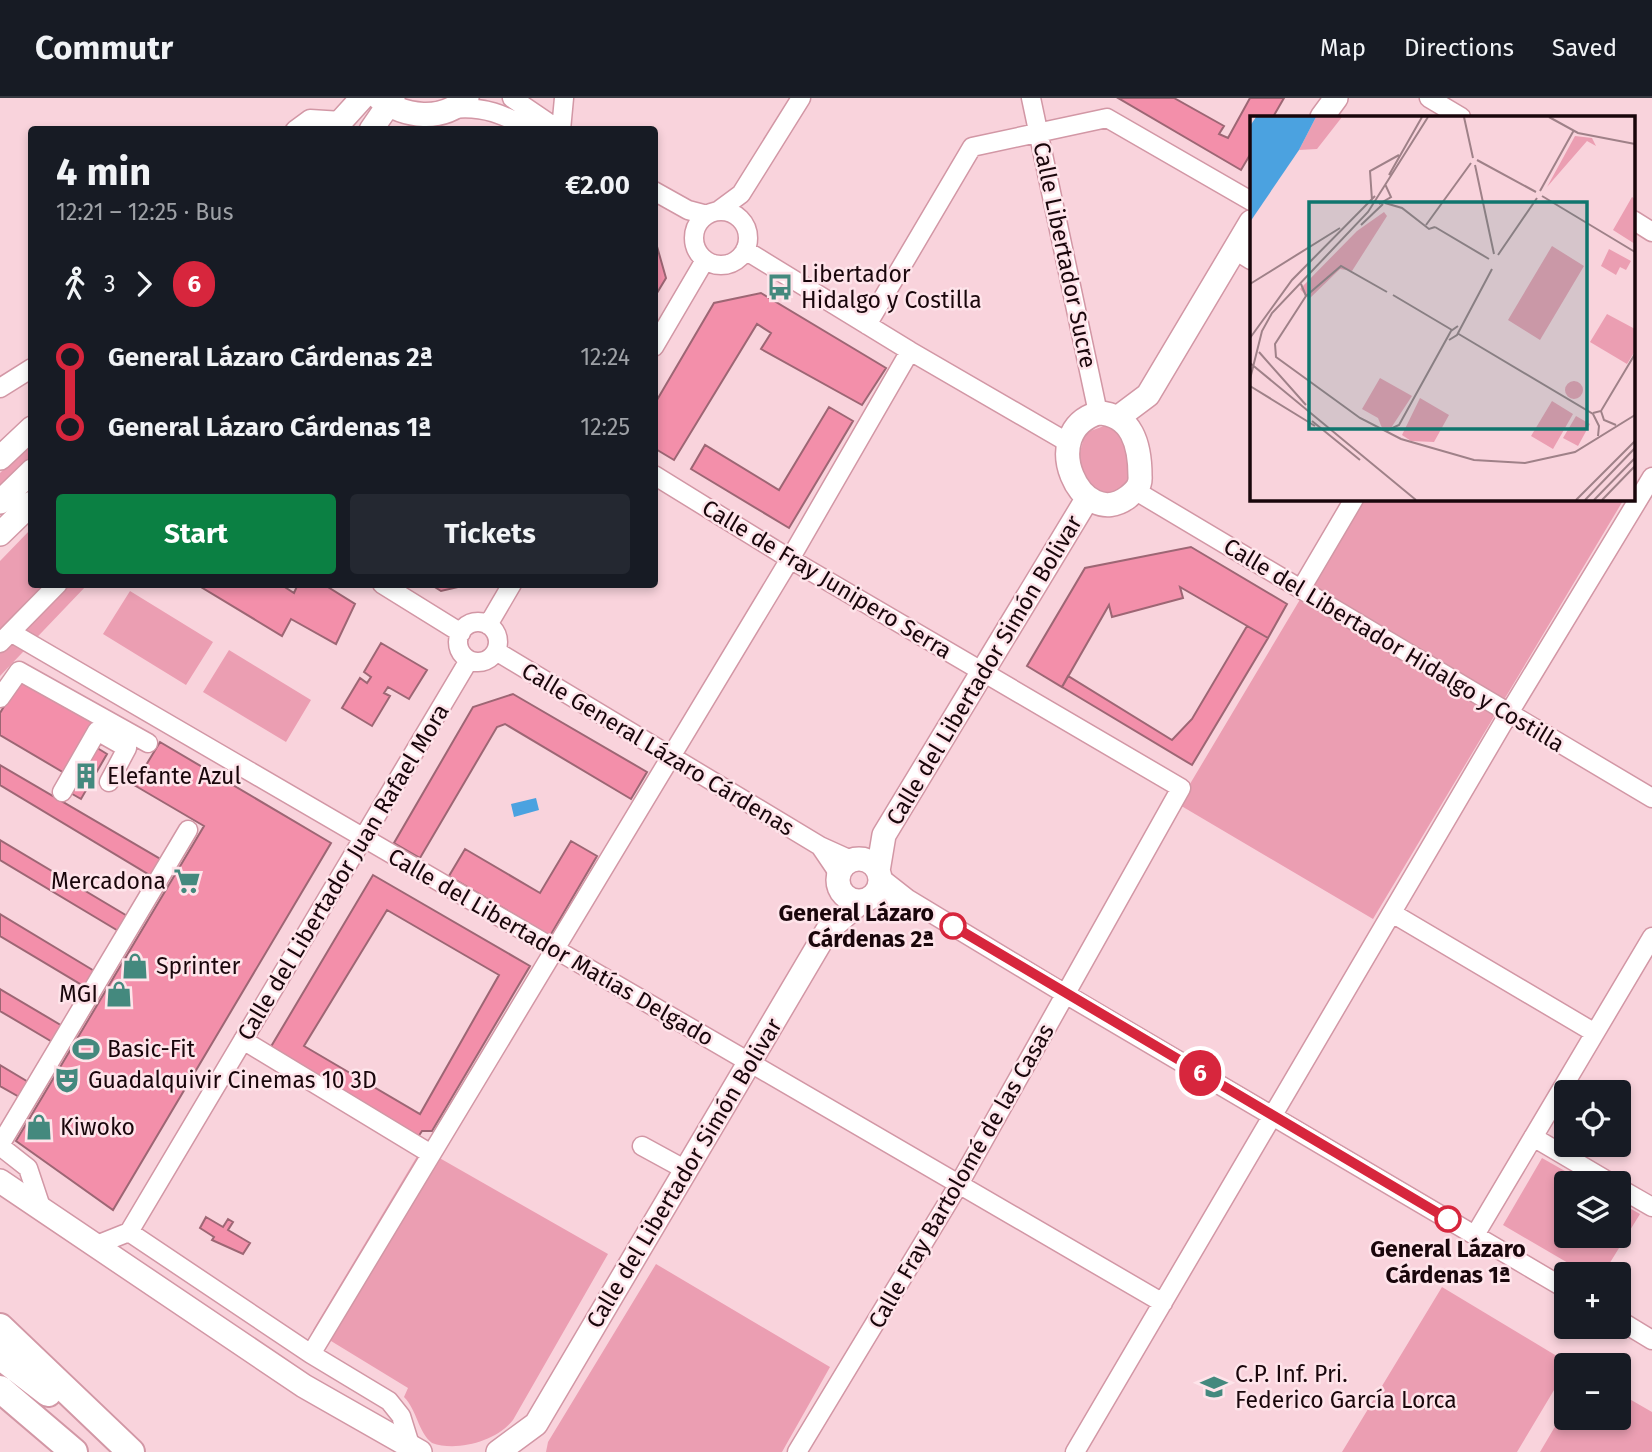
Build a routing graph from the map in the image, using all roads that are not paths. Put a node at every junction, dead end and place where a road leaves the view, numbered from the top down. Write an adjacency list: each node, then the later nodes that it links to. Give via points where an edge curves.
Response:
1 (362, 98): 13 (main road)
2 (512, 98): 17 (street)
3 (564, 98): 18 (street)
4 (801, 98): 21 (street)
5 (1031, 98): 19 (street, Calle Libertador Sucre)
6 (1336, 98): 10 (main road)
7 (1429, 98): 11 (street)
8 (387, 100): 12 (main road); 15 (main road)
9 (452, 107): 12 (main road); 16 (street, via 482,108)
10 (1323, 116)
11 (1459, 116)
12 (416, 122)
13 (338, 125): 14 (street, via 310,119)
14 (300, 126)
15 (372, 126)
16 (524, 126)
17 (554, 126)
18 (560, 126)
19 (1039, 133): 22 (street, via 1107,118); 33 (street, via 972,146); 38 (street, Calle Libertador Sucre)
20 (658, 193): 24 (street, via 688,210)
21 (741, 194): 24 (street); 25 (street)
22 (1250, 200)
23 (658, 203): 29 (street, via 677,215)
24 (712, 213): 25 (street, via 727,212); 29 (street, via 697,225)
25 (742, 221): 30 (street, via 748,235)
26 (1634, 221): 28 (street)
27 (1250, 226): 31 (main road)
28 (1652, 232)
29 (694, 239): 32 (street)
30 (745, 250): 32 (street, via 732,263); 33 (street)
31 (1243, 255): 38 (main road, via 1148,394)
32 (705, 260): 34 (street)
33 (867, 325): 35 (street)
34 (658, 340)
35 (910, 351): 40 (street); 51 (street)
36 (28, 370): 37 (street)
37 (0, 388)
38 (1109, 414): 40 (main road, via 1084,417 1073,427); 44 (main road, via 1133,436 1141,480)
39 (28, 432): 41 (main road)
40 (1068, 442): 46 (main road, via 1076,485)
41 (0, 458)
42 (28, 475): 48 (main road)
43 (658, 477): 51 (street, Calle de Fray Junipero Serra)
44 (1136, 491): 46 (main road, via 1123,501 1108,504); 55 (street, Calle del Libertador Hidalgo y Costilla)
45 (1644, 491): 63 (street)
46 (1087, 499): 61 (main road, Calle del Libertador Simón Bolivar)
47 (1353, 500): 55 (street)
48 (0, 502)
49 (28, 507): 50 (main road)
50 (0, 534)
51 (790, 559): 61 (street, Calle de Fray Junipero Serra); 65 (street)
52 (54, 588): 58 (street)
53 (388, 588): 57 (street)
54 (510, 588): 56 (street)
55 (1301, 589): 63 (street, Calle del Libertador Hidalgo y Costilla)
56 (488, 625): 57 (street, via 470,624); 59 (street, via 498,639)
57 (461, 633): 60 (street, via 461,651)
58 (8, 634): 71 (street, Calle del Libertador Matías Delgado)
59 (496, 651): 60 (street, via 481,662); 65 (street, Calle General Lázaro Cárdenas)
60 (469, 660): 71 (street, Calle del Libertador Juan Rafael Mora)
61 (982, 671): 67 (street, Calle de Fray Junipero Serra); 72 (main road, Calle del Libertador Simón Bolivar)
62 (0, 698): 64 (street, via 19,671)
63 (1509, 713): 69 (street, Calle del Libertador Hidalgo y Costilla); 75 (street)
64 (148, 743)
65 (670, 758): 73 (street, Calle General Lázaro Cárdenas, via 820,846); 78 (street)
66 (108, 782): 68 (street, via 127,748 97,731)
67 (1181, 788): 79 (street, Calle Fray Bartolomé de las Casas)
68 (62, 792)
69 (1652, 798)
70 (188, 830): 85 (street)
71 (363, 838): 78 (street, Calle del Libertador Matías Delgado); 81 (street, Calle del Libertador Juan Rafael Mora)
72 (882, 840): 73 (main road, Calle del Libertador Simón Bolivar); 74 (main road, Calle del Libertador Simón Bolivar)
73 (847, 870): 74 (main road, via 870,861); 74 (main road, via 848,898); 76 (main road, Calle del Libertador Simón Bolivar)
74 (873, 886): 76 (main road, Calle del Libertador Simón Bolivar); 79 (street, via 908,899)
75 (1392, 913): 80 (street); 83 (street)
76 (833, 923): 82 (main road, Calle del Libertador Simón Bolivar)
77 (1652, 937): 80 (street)
78 (555, 949): 82 (street, Calle del Libertador Matías Delgado); 87 (street)
79 (1067, 995): 83 (street); 91 (street, Calle Fray Bartolomé de las Casas)
80 (1595, 1033): 84 (street)
81 (243, 1040): 87 (street); 95 (street, Calle del Libertador Juan Rafael Mora)
82 (750, 1062): 88 (main road, Calle del Libertador Simón Bolivar); 91 (street, Calle del Libertador Matías Delgado)
83 (1272, 1114): 96 (street); 99 (street)
84 (1533, 1137): 89 (street); 96 (street)
85 (0, 1146): 94 (street, via 28,1168)
86 (642, 1146): 88 (street)
87 (431, 1154): 103 (street)
88 (686, 1170): 107 (main road, Calle del Libertador Simón Bolivar)
89 (1591, 1171)
90 (0, 1181): 94 (main road)
91 (959, 1184): 99 (street, Calle del Libertador Matías Delgado); 115 (street, Calle Fray Bartolomé de las Casas)
92 (1631, 1195): 93 (street)
93 (1652, 1207)
94 (42, 1210): 97 (main road)
95 (130, 1233): 97 (street); 103 (street)
96 (1475, 1234): 98 (street)
97 (94, 1246): 108 (main road, via 304,1387)
98 (1554, 1282)
99 (1163, 1303): 116 (street)
100 (0, 1327): 112 (highway)
101 (1631, 1327): 102 (street)
102 (1652, 1340)
103 (311, 1354): 108 (street, via 389,1401)
104 (0, 1356): 111 (highway)
105 (0, 1390): 110 (highway)
106 (0, 1413): 109 (highway)
107 (536, 1424): 113 (main road, Calle del Libertador Simón Bolivar); 114 (main road, Calle del Libertador Simón Bolivar)
108 (416, 1450)
109 (57, 1452)
110 (74, 1452)
111 (124, 1452)
112 (131, 1452)
113 (498, 1452)
114 (531, 1452)
115 (797, 1452)
116 (1075, 1452)

